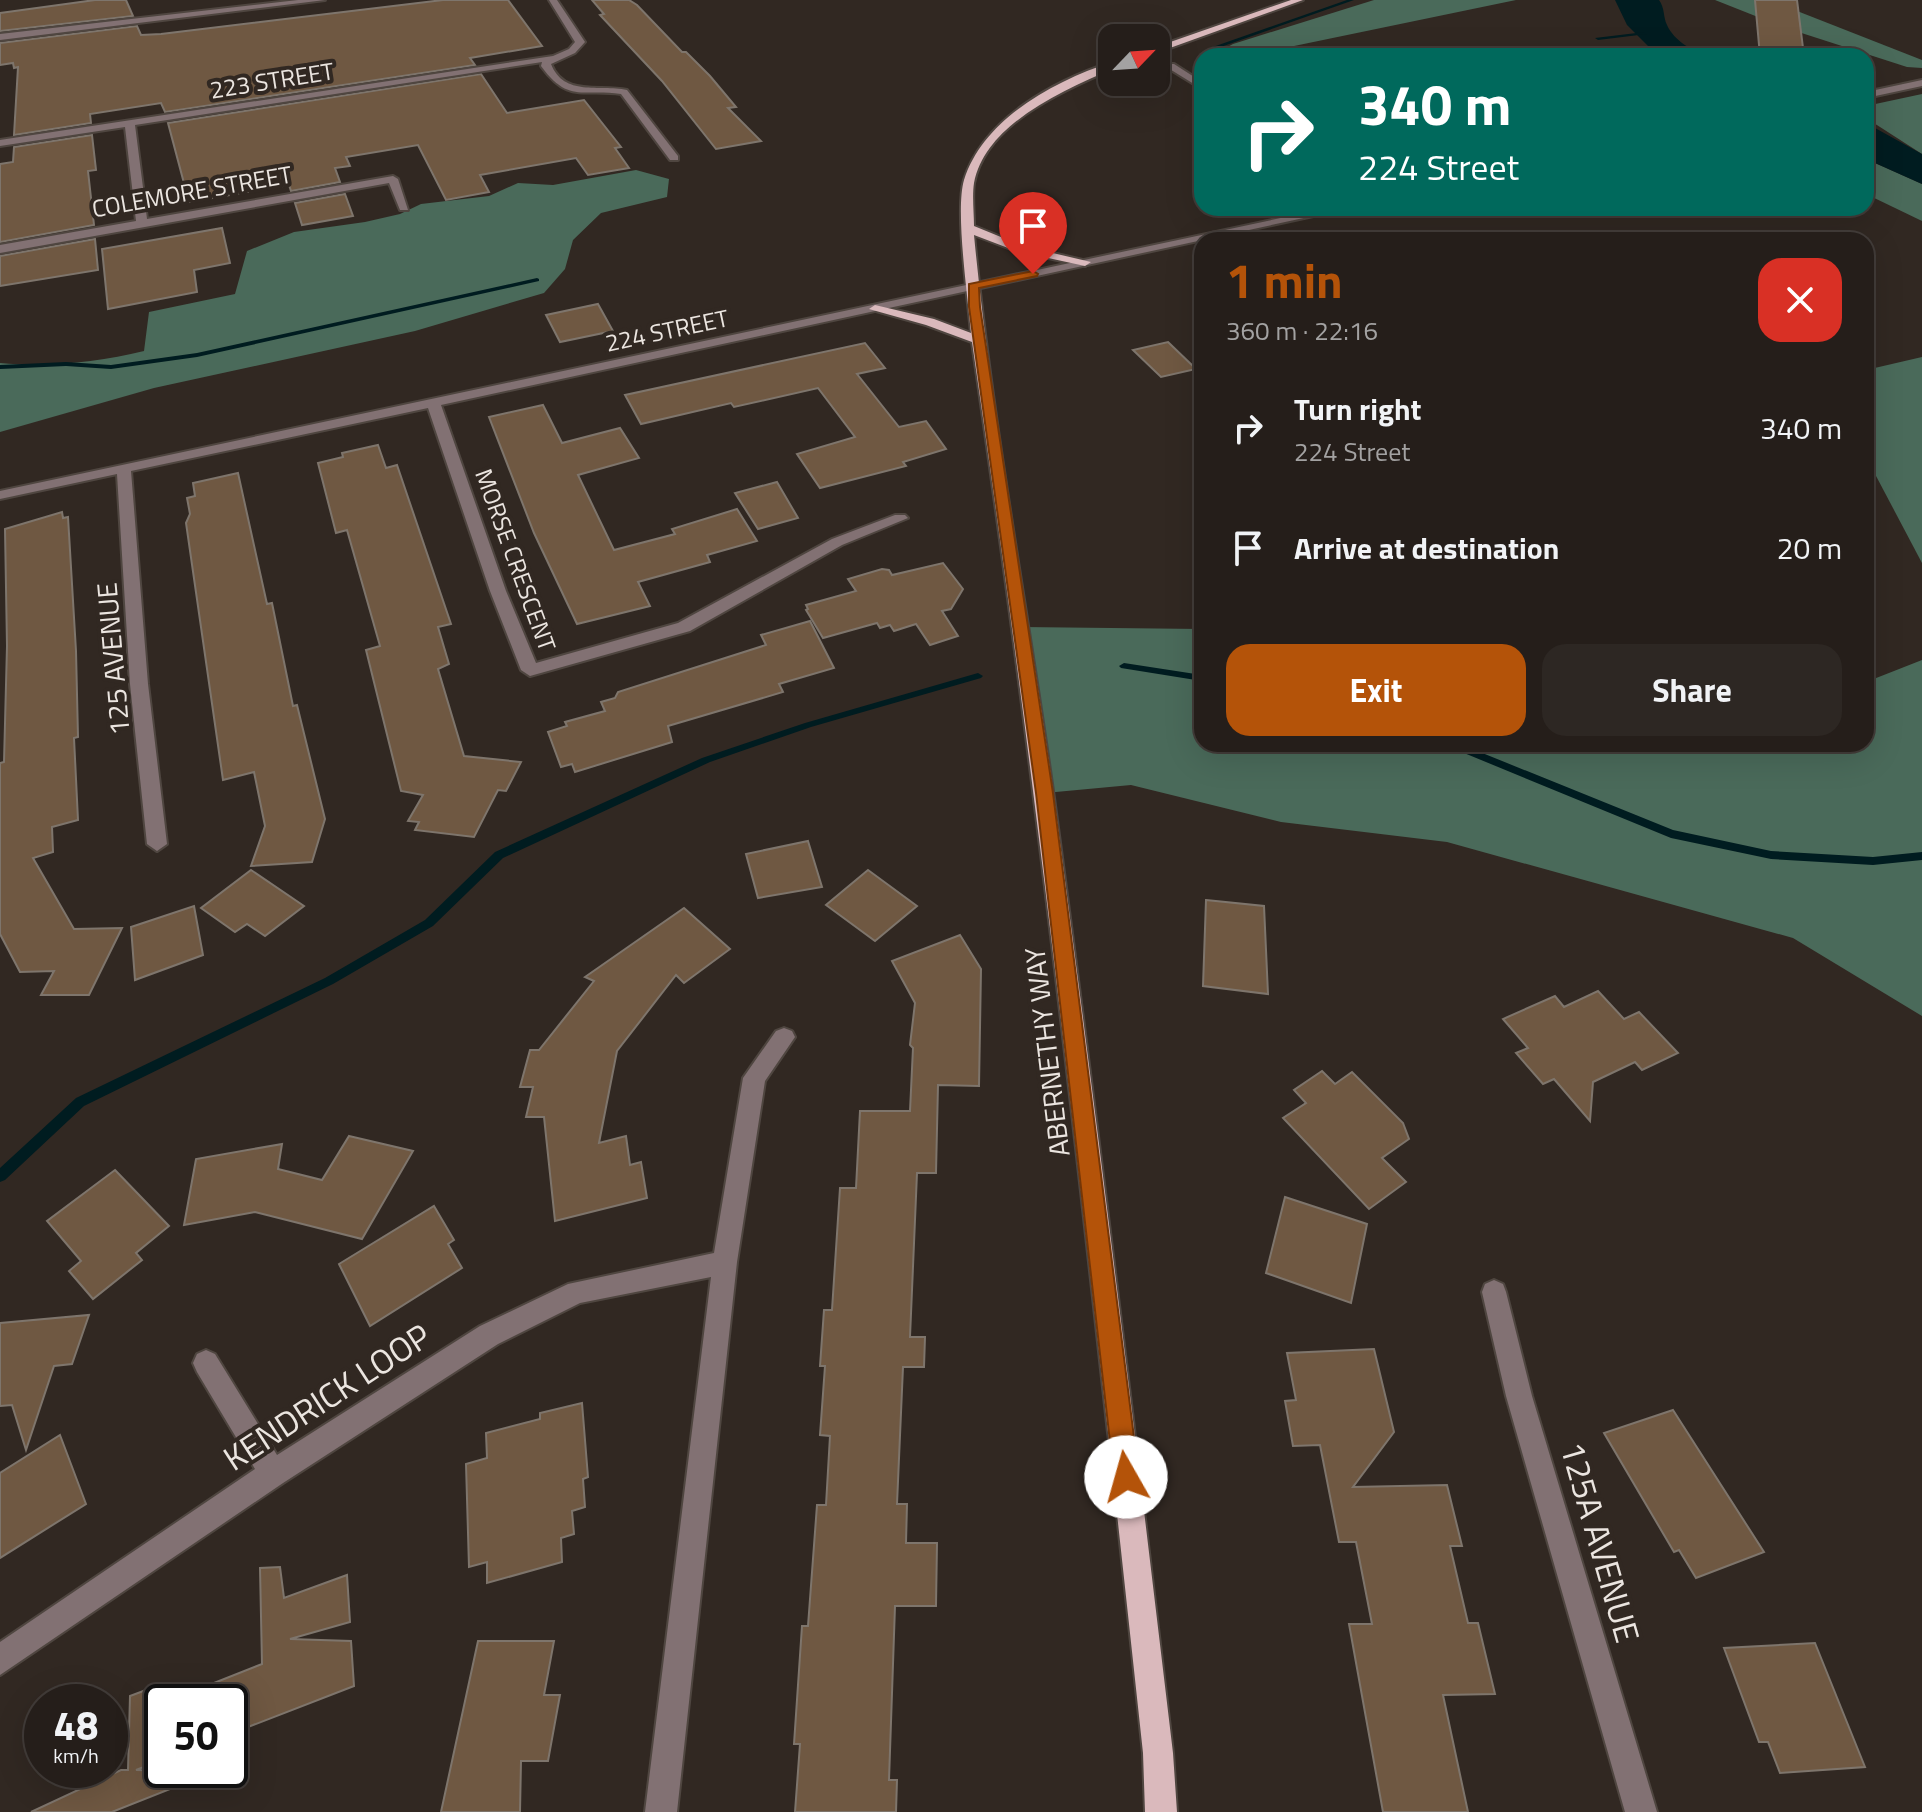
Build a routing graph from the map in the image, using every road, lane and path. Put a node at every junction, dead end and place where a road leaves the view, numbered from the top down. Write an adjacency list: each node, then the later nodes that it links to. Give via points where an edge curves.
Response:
1 (321, 0): 4 (street)
2 (553, 0): 6 (street, via 580,42 572,51)
3 (1299, 0): 5 (main road)
4 (0, 37)
5 (1170, 45)
6 (551, 58): 12 (street, 223 STREET); 14 (street, via 546,66 563,88 628,95)
7 (1171, 66): 9 (street)
8 (1098, 71): 18 (main road, ABERNETHY WAY, via 1044,96 988,141 969,182)
9 (1194, 81)
10 (1922, 83): 11 (street)
11 (1874, 93)
12 (130, 123): 13 (street, 223 STREET); 17 (street)
13 (0, 143)
14 (674, 158)
15 (404, 208): 17 (street, COLEMORE STREET, via 393,179)
16 (1306, 216): 19 (street, 224 STREET)
17 (142, 224): 21 (street, COLEMORE STREET)
18 (968, 228): 22 (main road, via 1020,249); 23 (main road, ABERNETHY WAY)
19 (1229, 232)
20 (1194, 239): 22 (street, 224 STREET)
21 (0, 249)
22 (1085, 262): 23 (street, 224 STREET)
23 (973, 286): 24 (street, 224 STREET); 25 (main road, ABERNETHY WAY)
24 (875, 309): 25 (main road); 26 (street, 224 STREET)
25 (978, 340): 38 (main road, ABERNETHY WAY, via 1075,1033)
26 (433, 403): 27 (street, 224 STREET); 29 (street, MORSE CRESCENT, via 530,670 702,620 837,542)
27 (124, 469): 28 (street, 224 STREET); 30 (street, 125 AVENUE)
28 (0, 495)
29 (900, 518)
30 (157, 844)
31 (784, 1037): 32 (street, via 754,1078)
32 (725, 1262): 35 (street, KENDRICK LOOP, via 577,1292 534,1311); 37 (street)
33 (1494, 1292): 39 (street, 125A AVENUE, via 1519,1396)
34 (206, 1363): 35 (street)
35 (273, 1473): 36 (street, KENDRICK LOOP)
36 (0, 1660)
37 (661, 1812)
38 (1161, 1812)
39 (1641, 1812)

